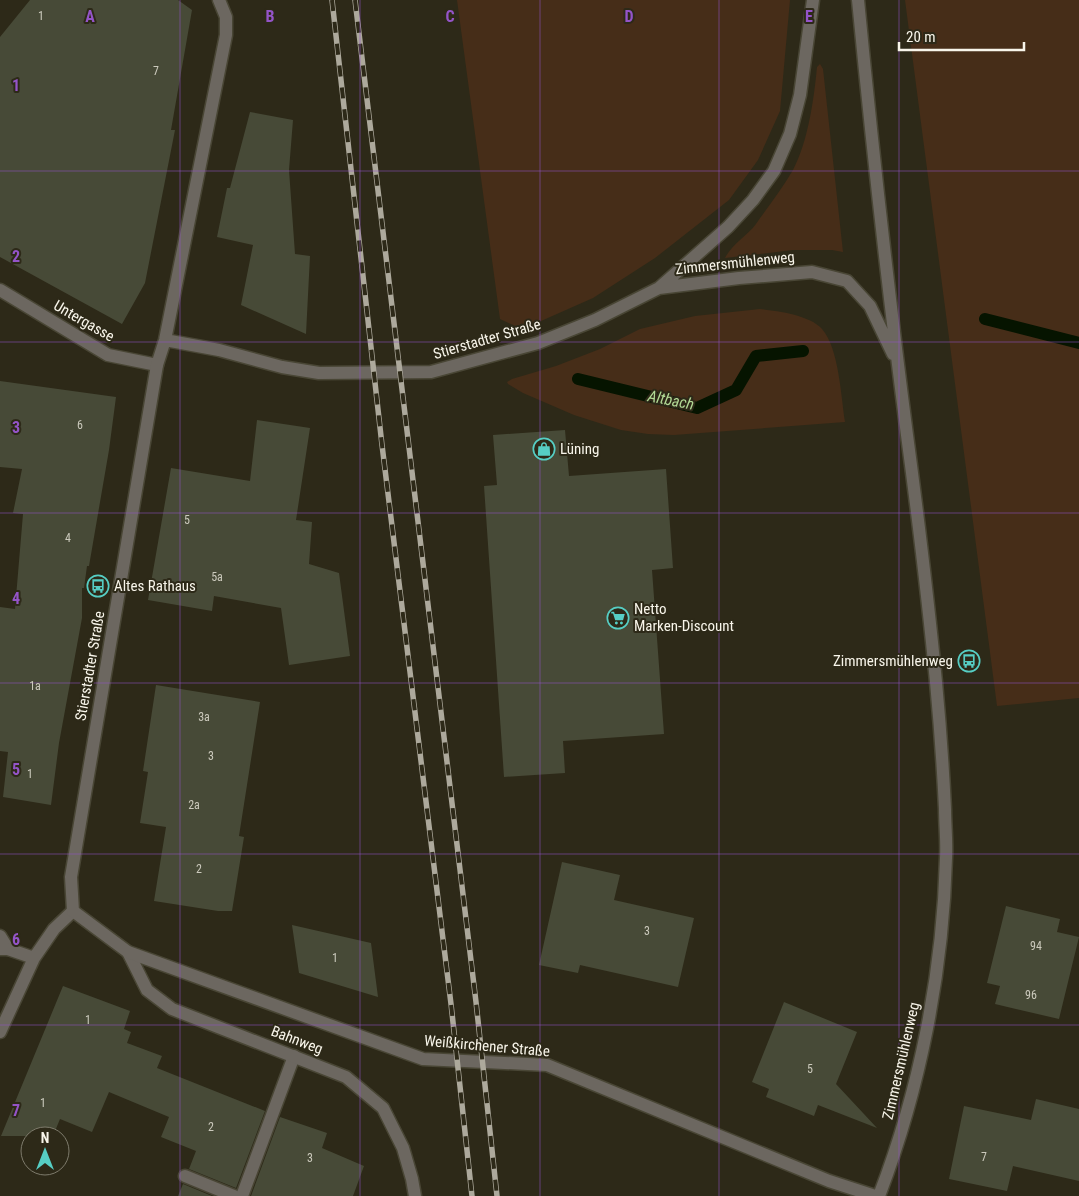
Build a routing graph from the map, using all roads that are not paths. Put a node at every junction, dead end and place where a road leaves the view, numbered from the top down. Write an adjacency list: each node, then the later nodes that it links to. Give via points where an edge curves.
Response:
1 (219, 0): 6 (street, Stierstadter Straße, via 226,17 226,35)
2 (813, 0): 4 (street, Zimmersmühlenweg, via 800,95 790,134 774,171 728,227)
3 (858, 0): 7 (street, Zimmersmühlenweg)
4 (659, 288): 6 (street, Stierstadter Straße, via 595,320 538,343 432,372 319,373); 7 (street, Zimmersmühlenweg, via 812,272 847,282 870,306)
5 (0, 290): 8 (street, Untergasse, via 108,355)
6 (165, 340): 8 (street, Stierstadter Straße)
7 (898, 364): 21 (street, Zimmersmühlenweg, via 943,750 946,857 940,942 918,1072)
8 (157, 365): 9 (street, Stierstadter Straße, via 71,877)
9 (73, 911): 12 (street, Weißkirchener Straße); 13 (street, via 54,929)
10 (0, 936): 11 (street)
11 (4, 949): 13 (street)
12 (128, 952): 15 (street, Bahnweg, via 148,990 172,1009); 20 (street, Weißkirchener Straße, via 424,1059 547,1065 828,1181)
13 (34, 958): 14 (street)
14 (0, 1032)
15 (294, 1056): 18 (street); 19 (street, Bahnweg, via 346,1077 383,1108 403,1148)
16 (185, 1176): 17 (street)
17 (234, 1196)
18 (242, 1196)
19 (415, 1196)
20 (875, 1196)
21 (879, 1196)

